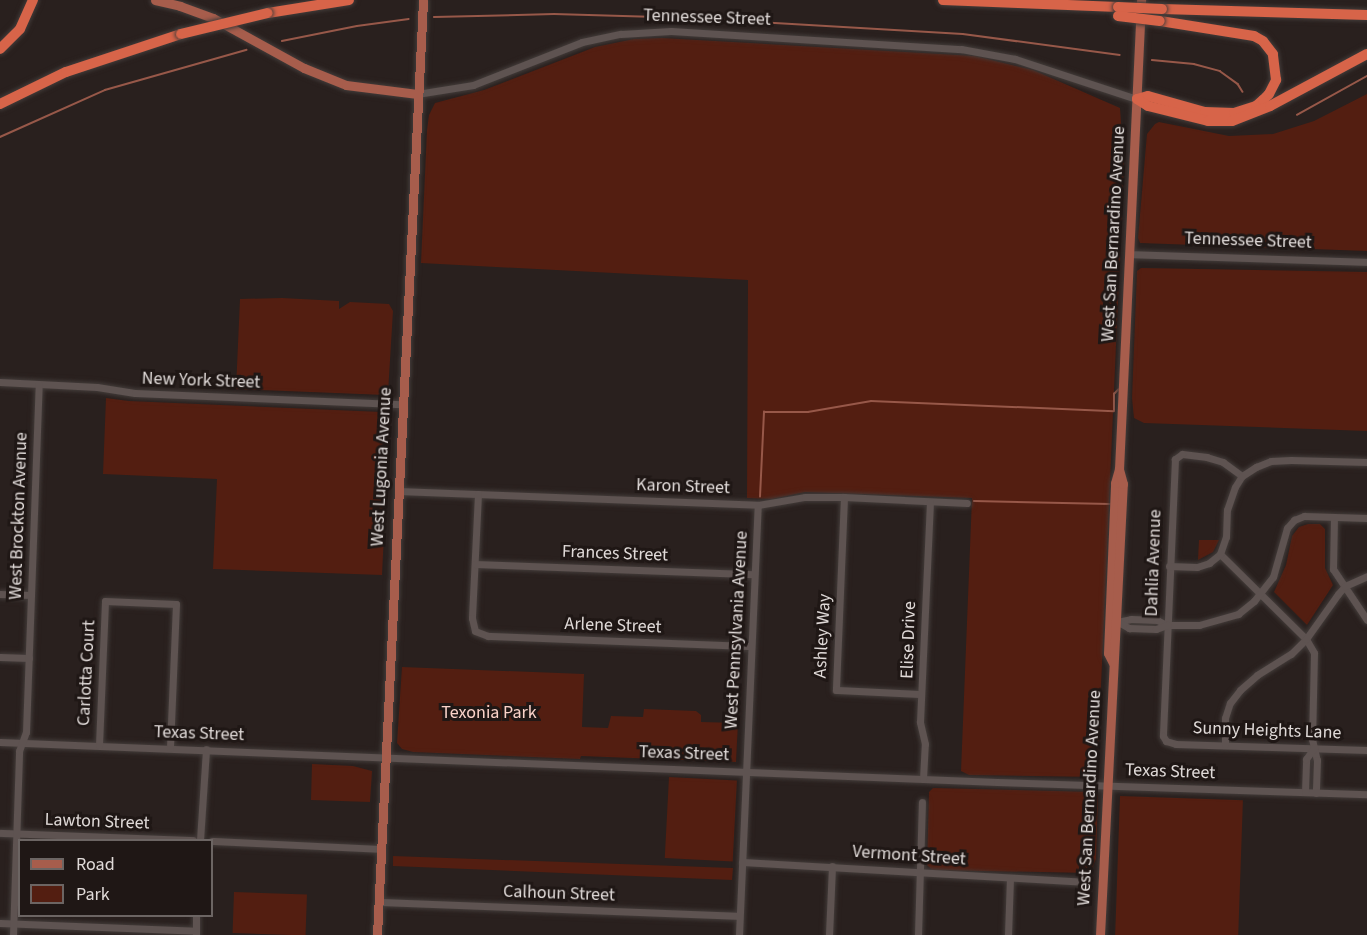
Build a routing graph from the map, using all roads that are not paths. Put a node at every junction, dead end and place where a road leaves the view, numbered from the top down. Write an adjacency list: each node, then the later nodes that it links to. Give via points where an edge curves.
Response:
1 (33, 0): 9 (highway, via 20,29)
2 (155, 0): 11 (main road, Tennessee Street, via 213,18 304,68 339,82)
3 (349, 0): 13 (highway, bridge, via 268,13 181,34 76,69)
4 (423, 0): 11 (main road, West Lugonia Avenue)
5 (943, 0): 7 (highway, via 1090,6)
6 (1141, 0): 12 (main road, West San Bernardino Avenue)
7 (1118, 12): 8 (highway, bridge, via 1162,9); 12 (highway, bridge, via 1254,36 1273,54 1276,80 1256,106 1234,113 1205,112 1148,96)
8 (1367, 15)
9 (0, 50)
10 (1367, 54): 12 (highway, via 1270,106 1232,121 1208,121 1148,106)
11 (417, 94): 12 (street, Tennessee Street, via 473,85 582,42 621,34 671,31 961,49 1015,59); 18 (main road, West Lugonia Avenue)
12 (1137, 99): 14 (main road, West San Bernardino Avenue)
13 (0, 104)
14 (1129, 254): 15 (street, Tennessee Street); 20 (main road, West San Bernardino Avenue)
15 (1367, 262)
16 (0, 382): 17 (street, New York Street)
17 (39, 384): 18 (street, New York Street, via 135,393); 39 (street, West Brockton Avenue)
18 (402, 404): 22 (main road, West Lugonia Avenue)
19 (1367, 462): 21 (street, via 1271,461)
20 (1119, 470): 31 (main road, West San Bernardino Avenue); 41 (main road, West San Bernardino Avenue, via 1123,484)
21 (1242, 476): 30 (street, via 1231,498); 33 (street, Dahlia Avenue, via 1223,462 1207,457 1182,454 1175,459)
22 (398, 490): 23 (street, Karon Street); 58 (main road, West Lugonia Avenue)
23 (478, 494): 27 (street, Karon Street); 32 (street)
24 (844, 497): 25 (street, Karon Street); 27 (street, Karon Street, via 805,497); 48 (street, Ashley Way, via 836,690)
25 (930, 502): 26 (street, Karon Street); 48 (street, Elise Drive)
26 (967, 503)
27 (758, 505): 34 (street, West Pennsylvania Avenue)
28 (1334, 517): 29 (street); 36 (street, via 1333,569); 37 (street, via 1304,516 1294,520 1287,528 1273,577)
29 (1367, 518)
30 (1221, 554): 33 (street, via 1197,567); 37 (street)
31 (1112, 556): 41 (main road, via 1113,614); 47 (main road, West San Bernardino Avenue, via 1108,652)
32 (475, 564): 34 (street, Frances Street); 44 (street, Arlene Street, via 472,622 475,631 488,636)
33 (1169, 566): 42 (street, Dahlia Avenue)
34 (754, 574): 44 (street, West Pennsylvania Avenue)
35 (1367, 576): 36 (street)
36 (1345, 586): 40 (street); 43 (street)
37 (1261, 592): 42 (street, via 1238,614 1199,626); 43 (street)
38 (0, 594): 39 (street)
39 (31, 595): 46 (street, West Brockton Avenue)
40 (1367, 620)
41 (1117, 622): 42 (street, via 1157,620); 47 (main road, West San Bernardino Avenue)
42 (1167, 625): 49 (street, Dahlia Avenue, via 1162,730)
43 (1306, 639): 52 (street, via 1240,690 1230,703); 55 (street, via 1315,659)
44 (751, 646): 59 (street, West Pennsylvania Avenue)
45 (0, 657): 46 (street)
46 (29, 658): 51 (street, West Brockton Avenue, via 26,732)
47 (1113, 663): 61 (main road, West San Bernardino Avenue)
48 (921, 694): 60 (street, Elise Drive)
49 (1166, 741): 52 (street, Sunny Heights Lane)
50 (0, 742): 51 (street, Texas Street)
51 (22, 743): 53 (street, Texas Street); 67 (street, West Brockton Avenue)
52 (1225, 744): 55 (street, Sunny Heights Lane)
53 (99, 745): 54 (street, Texas Street); 54 (street, Carlotta Court, via 105,601 176,604)
54 (170, 748): 56 (street, Texas Street)
55 (1314, 748): 57 (street, Sunny Heights Lane); 62 (street, via 1306,759); 63 (street)
56 (206, 749): 58 (street, Texas Street); 69 (street)
57 (1367, 750)
58 (384, 758): 59 (street, Texas Street); 71 (main road, West Lugonia Avenue)
59 (746, 771): 60 (street, Texas Street); 72 (street, West Pennsylvania Avenue)
60 (923, 779): 61 (street, Texas Street)
61 (1108, 785): 62 (street, Texas Street); 89 (main road, West San Bernardino Avenue)
62 (1305, 792): 63 (street, Texas Street)
63 (1316, 793): 64 (street, Texas Street)
64 (1367, 794)
65 (922, 802): 74 (street)
66 (0, 833): 67 (street, Lawton Street)
67 (16, 834): 68 (street, Lawton Street); 81 (street, West Brockton Avenue)
68 (164, 839)
69 (200, 839)
70 (213, 841): 71 (street)
71 (381, 849): 77 (main road, West Lugonia Avenue)
72 (742, 862): 73 (street, Vermont Street); 78 (street, West Pennsylvania Avenue)
73 (832, 866): 74 (street, Vermont Street); 86 (street)
74 (921, 872): 75 (street, Vermont Street); 87 (street)
75 (1010, 878): 76 (street, Vermont Street); 88 (street)
76 (1075, 880)
77 (378, 902): 78 (street, Calhoun Street); 84 (main road, West Lugonia Avenue)
78 (739, 916): 85 (street, West Pennsylvania Avenue)
79 (196, 917): 82 (street)
80 (0, 923): 81 (street)
81 (13, 923): 82 (street); 83 (street, West Brockton Avenue)
82 (196, 933)
83 (13, 935)
84 (377, 935)
85 (739, 935)
86 (829, 935)
87 (918, 935)
88 (1008, 935)
89 (1100, 935)

